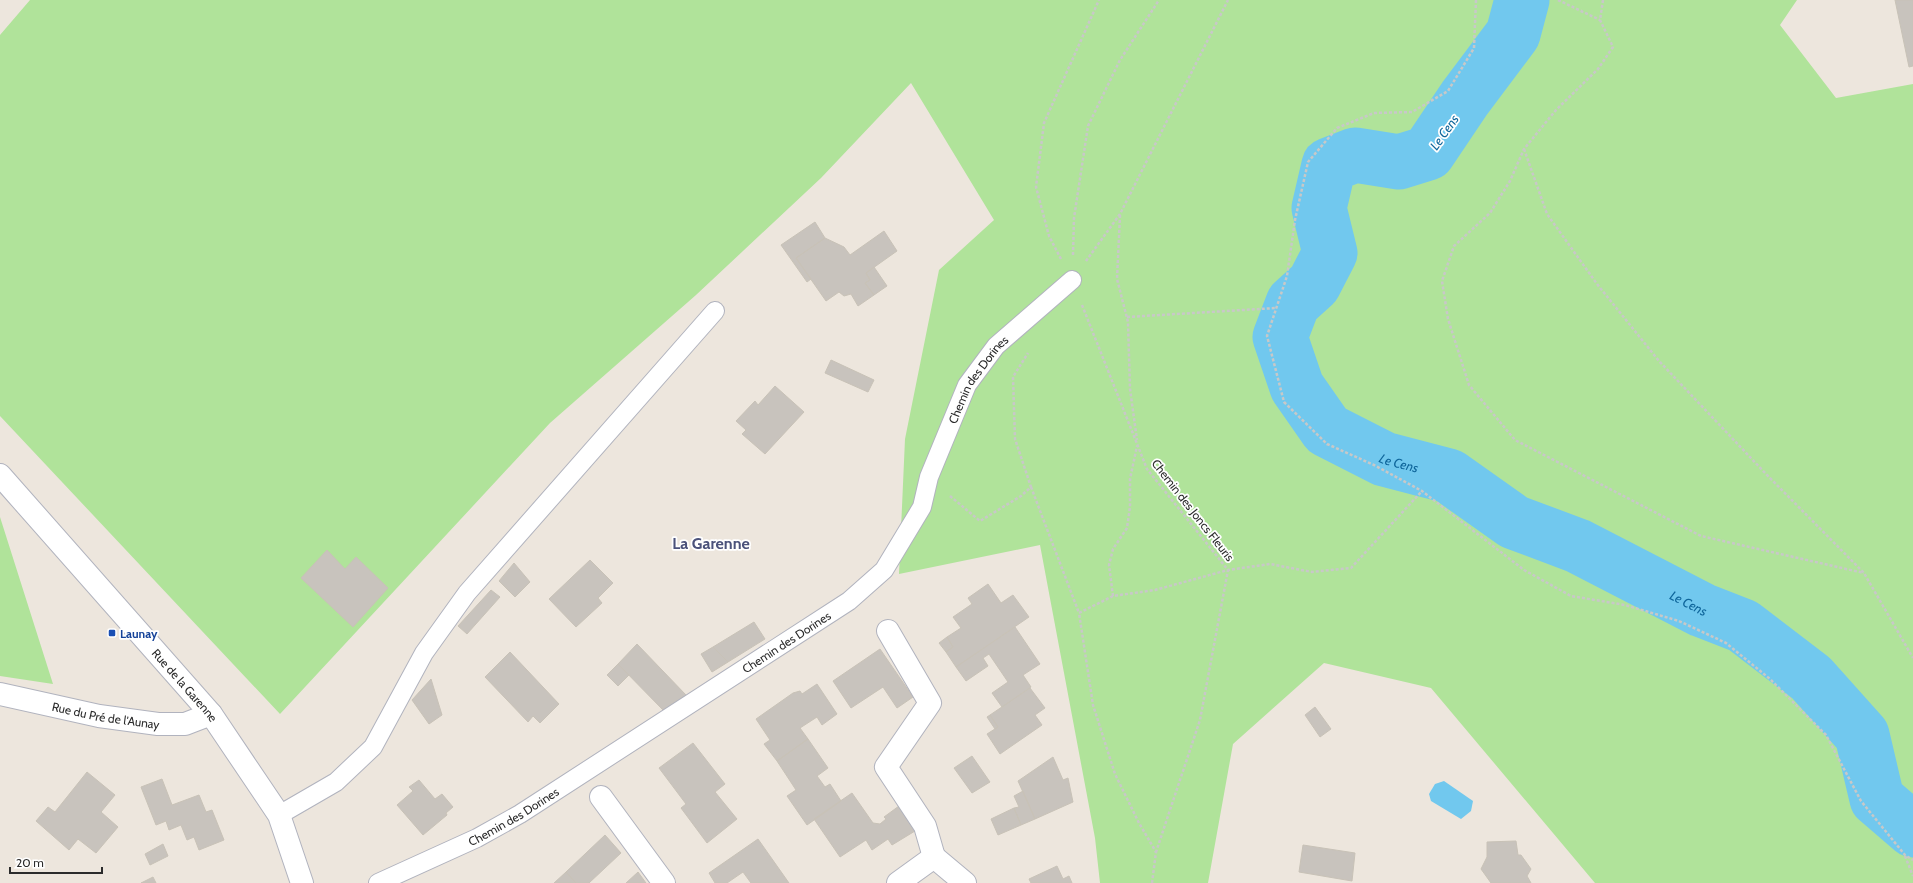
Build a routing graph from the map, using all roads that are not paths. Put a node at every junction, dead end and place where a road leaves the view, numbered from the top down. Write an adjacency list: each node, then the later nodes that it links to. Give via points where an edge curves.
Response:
1 (1072, 280): 11 (lane, Chemin des Dorines, via 996,346 967,385 929,477 922,507 884,570 849,601 520,814 477,838)
2 (714, 311): 8 (lane, via 467,593 424,653 373,747 336,782)
3 (0, 475): 6 (street, Rue de la Garenne)
4 (888, 631): 9 (street, via 930,703 886,767 926,826)
5 (0, 694): 6 (street, Rue du Pré de l'Aunay, via 99,716 158,724 185,724)
6 (211, 714): 8 (street, Rue de la Garenne)
7 (601, 797): 12 (street)
8 (278, 815): 10 (street, Rue de la Garenne)
9 (934, 857): 13 (street); 14 (street)
10 (302, 883)
11 (378, 883)
12 (664, 883)
13 (898, 883)
14 (965, 883)

